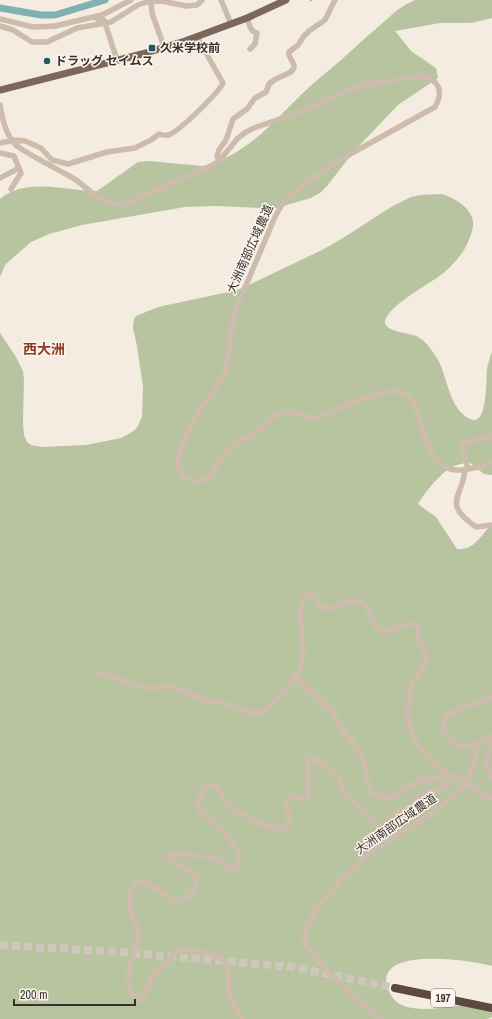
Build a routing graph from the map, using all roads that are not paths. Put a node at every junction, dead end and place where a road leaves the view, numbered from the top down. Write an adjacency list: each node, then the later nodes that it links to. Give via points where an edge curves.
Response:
1 (131, 0): 7 (street, via 112,11)
2 (202, 0): 6 (street, via 197,5 186,6)
3 (221, 0): 11 (street)
4 (286, 0): 8 (main road)
5 (335, 0): 22 (street, via 325,20 289,52 294,65 291,72 274,80 266,92 255,98 247,109 233,119 217,156)
6 (151, 1): 10 (street, via 138,5); 14 (street)
7 (90, 18): 9 (street, via 44,28 33,28); 10 (street, via 104,20)
8 (247, 18): 11 (main road); 15 (street, via 251,29 257,33 255,44)
9 (0, 19)
10 (106, 24): 12 (street, via 77,28 40,43 32,42 13,30); 16 (street)
11 (231, 24): 13 (main road)
12 (0, 26)
13 (197, 36): 14 (main road); 19 (street, via 222,85 172,134 159,134 135,148 107,152 68,164 52,160 41,148 31,143)
14 (164, 48): 16 (main road)
15 (250, 49)
16 (116, 60): 17 (main road)
17 (0, 90)
18 (0, 105): 19 (street, 大洲南部広域農道, via 5,130)
19 (12, 141): 20 (street); 22 (street, 大洲南部広域農道, via 24,151 84,185 101,199 115,204 134,200 205,170)
20 (0, 143)
21 (0, 153): 23 (street, via 14,156)
22 (219, 161): 28 (street, 大洲南部広域農道, via 246,132 351,89 421,76 429,77 439,87 440,95 435,107 339,160 292,194 281,206 235,311 225,372 186,435 178,458 180,473 186,479 203,480 211,475 232,445 255,433 278,414 292,412 317,418 372,395 391,392 400,392 410,398 438,462 445,468)
23 (19, 168): 24 (street); 25 (street, via 21,173)
24 (0, 178)
25 (11, 189)
26 (492, 436): 28 (street, via 463,443)
27 (492, 463): 28 (street, 大洲南部広域農道)
28 (466, 469): 29 (street, via 456,496 457,509 476,526)
29 (492, 525)
30 (99, 672): 31 (street, via 139,687 171,687 185,690 204,700 227,704 250,713 263,711)
31 (296, 677): 35 (street, via 335,715 342,730 356,745 363,760 369,789 374,794 386,798 414,783); 35 (street, via 303,656 300,609 302,600 308,593 312,593 321,606 328,610 349,601 361,602 381,632 414,624 418,628 426,658 425,666 412,681 408,713 410,724 418,745 428,758)
32 (492, 697): 34 (street, via 455,711 444,720 449,739 458,745)
33 (492, 736): 34 (street); 37 (street, via 486,764)
34 (476, 745): 38 (street, 大洲南部広域農道, via 476,759)
35 (447, 774): 36 (street)
36 (454, 777): 38 (street); 42 (street, via 439,792 423,792 412,805 396,814 380,828 365,811 349,799 338,775 312,757 308,760 308,798 286,798 289,817 288,824 283,828 279,829 248,818 229,805 217,787 212,784 206,787 199,800 199,810 226,837 239,859 234,869 220,860 168,854 167,858 194,874 196,879 196,887 189,897 183,900 175,900 162,894 145,882 134,885 130,904 139,935 130,966 129,985 135,998 142,999 156,970 167,965 176,951 183,949 210,955 224,961 228,967 229,993)
37 (492, 779)
38 (466, 783): 39 (street, via 486,797); 43 (street, 大洲南部広域農道, via 450,800 430,815 358,864 321,903 304,934 307,947 336,979)
39 (492, 797)
40 (395, 988): 41 (highway, 197)
41 (492, 1008)
42 (242, 1019)
43 (380, 1019)

